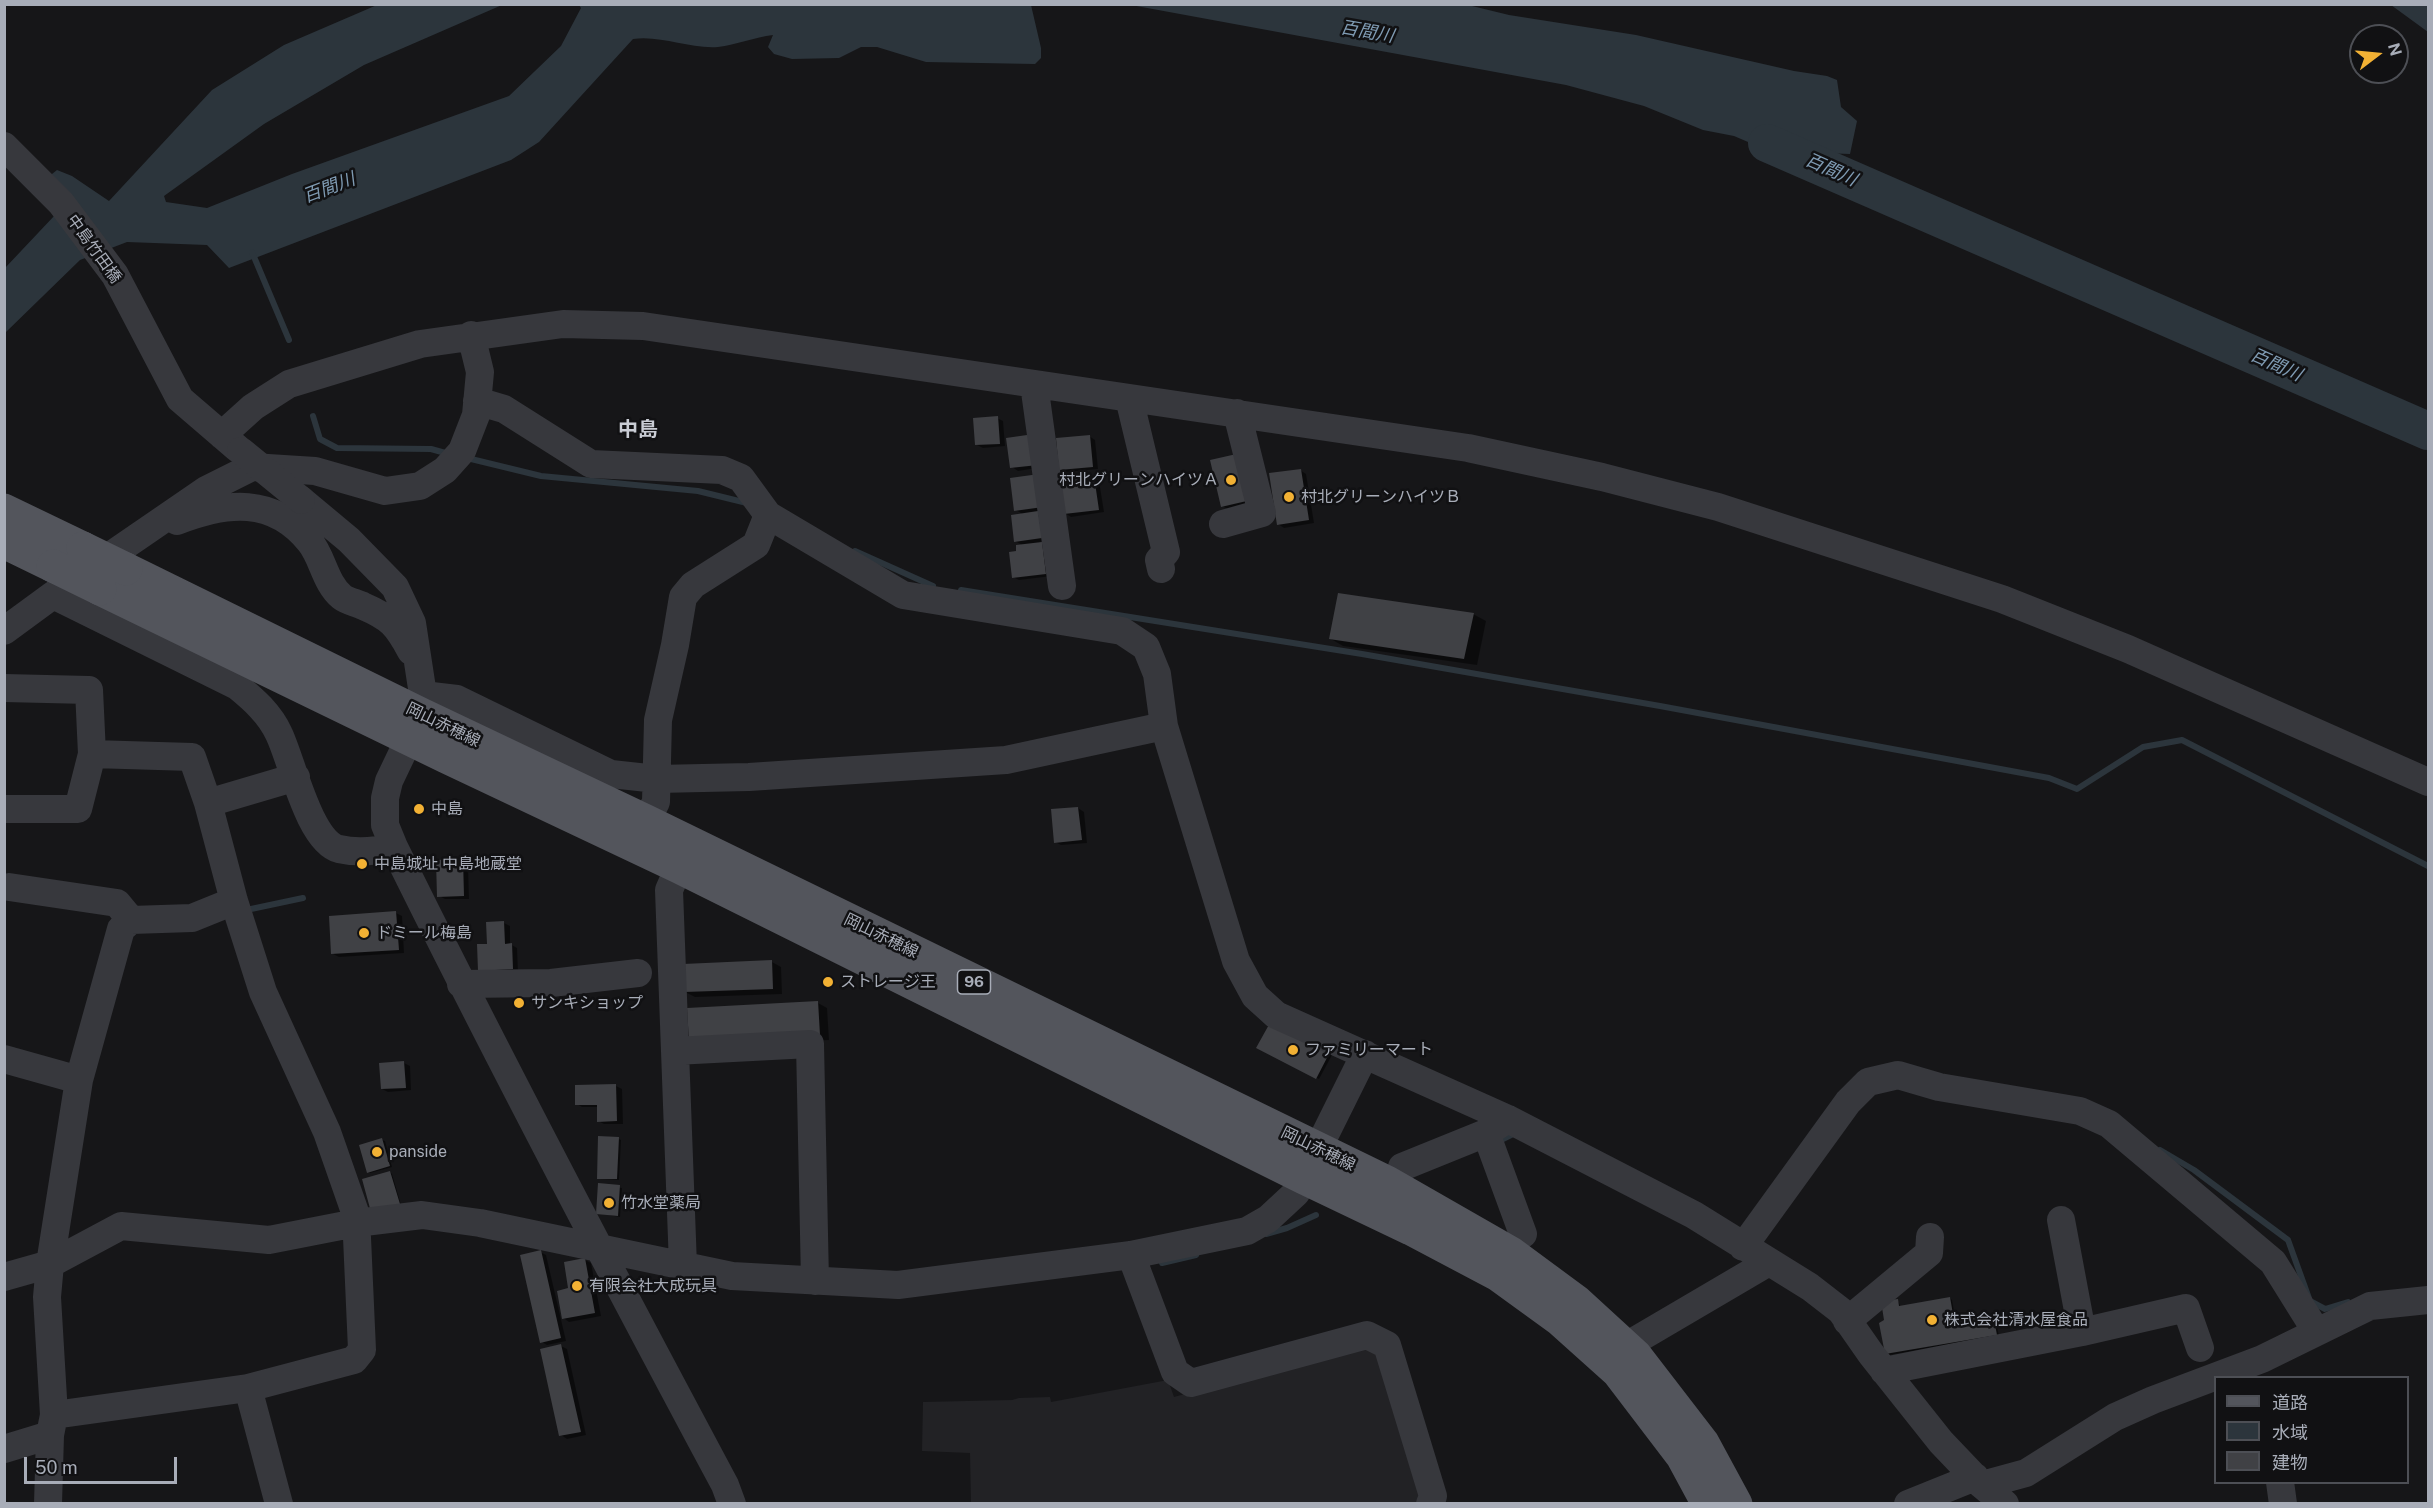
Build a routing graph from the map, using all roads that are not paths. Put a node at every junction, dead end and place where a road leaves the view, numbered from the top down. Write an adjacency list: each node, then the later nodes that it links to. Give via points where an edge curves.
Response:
1 (4, 146): 7 (street, 中島竹田橋, via 61,203 115,275 180,399)
2 (471, 335): 3 (street, via 563,324 644,327); 5 (street, via 480,372); 7 (street, via 420,344 288,384 253,407)
3 (1034, 384): 4 (street); 14 (street)
4 (1129, 398): 6 (street); 12 (street, via 1166,552 1159,560)
5 (477, 408): 8 (street, via 504,409 591,464 722,470 741,477); 11 (street, via 462,451 445,470 420,486 385,491 315,471 252,467 206,490)
6 (1237, 413): 10 (street, via 1262,513); 21 (street, via 1468,448 1718,507 2012,603 2128,649)
7 (231, 443): 16 (street, bridge, via 349,540 395,587 412,623)
8 (768, 515): 19 (street, via 903,595 1122,630 1146,647 1157,674); 23 (street, via 756,545 693,585 683,597 658,720)
9 (6, 522): 13 (main road, 岡山赤穂線 / 96); 18 (main road, 岡山赤穂線 / 96, bridge, via 83,548)
10 (1223, 524)
11 (142, 535): 13 (street); 16 (street, via 205,510 253,506 275,515 311,542 342,597 381,614 399,628)
12 (1161, 569)
13 (53, 580): 15 (street); 18 (main road, 岡山赤穂線 / 96, bridge, via 100,589); 22 (street, via 237,686 256,701 279,731)
14 (1062, 586)
15 (4, 631)
16 (419, 666): 18 (street)
17 (4, 688): 20 (street, via 89,690)
18 (418, 716): 23 (street, via 457,699 611,774); 28 (main road, 岡山赤穂線 / 96); 29 (street, via 385,798 385,825); 30 (main road, 岡山赤穂線 / 96)
19 (1164, 726): 23 (street, via 1006,760 749,777); 37 (street, via 1236,961 1255,996 1276,1015)
20 (92, 754): 26 (street, via 192,757); 27 (street, via 78,809)
21 (2400, 770): 24 (street); 25 (street)
22 (296, 777): 26 (street); 29 (street, via 309,815 321,836 337,849)
23 (657, 779): 28 (street, via 656,801)
24 (2428, 782)
25 (2428, 800)
26 (208, 803): 32 (street)
27 (4, 809)
28 (646, 821): 41 (main road, 岡山赤穂線 / 96)
29 (394, 848): 35 (street)
30 (679, 867): 36 (street, via 669,890); 41 (main road, 岡山赤穂線 / 96)
31 (9, 887): 33 (street, via 117,903)
32 (234, 901): 33 (street, via 192,918); 44 (street, via 263,992 327,1132)
33 (131, 920): 39 (street, via 121,929)
34 (638, 973): 35 (street, via 551,983)
35 (461, 984): 47 (street)
36 (675, 1051): 52 (street); 54 (street, via 810,1044)
37 (1365, 1054): 40 (street); 41 (street)
38 (4, 1059): 39 (street)
39 (79, 1080): 51 (street)
40 (1503, 1133): 42 (street); 45 (street); 48 (street, via 1694,1215)
41 (1311, 1164): 49 (street, via 1296,1193 1268,1219 1247,1231); 59 (main road, 岡山赤穂線 / 96, via 1387,1182 1511,1253 1576,1301); 74 (main road, 岡山赤穂線 / 96, via 1411,1229 1498,1275 1560,1320 1618,1372 1682,1456)
42 (1402, 1167)
43 (2061, 1220): 58 (street)
44 (356, 1223): 47 (street, via 422,1215); 51 (street, via 269,1240 120,1226); 65 (street, via 362,1350 354,1360)
45 (1523, 1234)
46 (1930, 1237): 56 (street, via 1929,1253)
47 (597, 1246): 52 (street); 70 (street)
48 (1743, 1247): 50 (street); 57 (street, via 1848,1102 1868,1082 1898,1075 1939,1087 2079,1111 2109,1124 2273,1262)
49 (1131, 1255): 54 (street, via 898,1285); 73 (street, via 1175,1372 1191,1383 1367,1335 1387,1345 1432,1496)
50 (1769, 1262): 56 (street, via 1810,1287); 59 (street)
51 (50, 1264): 53 (street); 66 (street, via 47,1297)
52 (683, 1266): 54 (street, via 732,1276)
53 (4, 1277)
54 (815, 1281)
55 (2428, 1300): 57 (street, via 2370,1306)
56 (1847, 1321): 62 (street)
57 (2316, 1331): 61 (street)
58 (2082, 1332): 60 (street, via 2186,1308); 62 (street)
59 (1626, 1346): 75 (main road, 岡山赤穂線 / 96, via 1703,1443)
60 (2200, 1348)
61 (2263, 1368): 63 (street)
62 (1884, 1371): 69 (street, via 1941,1442)
63 (2236, 1376)
64 (2214, 1383): 69 (street, via 2143,1404 2115,1417 2026,1473)
65 (248, 1388): 66 (street); 72 (street)
66 (52, 1425): 67 (street); 71 (street)
67 (4, 1449)
68 (2280, 1484): 78 (street)
69 (1966, 1488): 76 (street); 77 (street)
70 (725, 1502)
71 (48, 1503)
72 (279, 1503)
73 (1430, 1503)
74 (1708, 1503)
75 (1736, 1503)
76 (1908, 1503)
77 (2005, 1503)
78 (2283, 1503)

